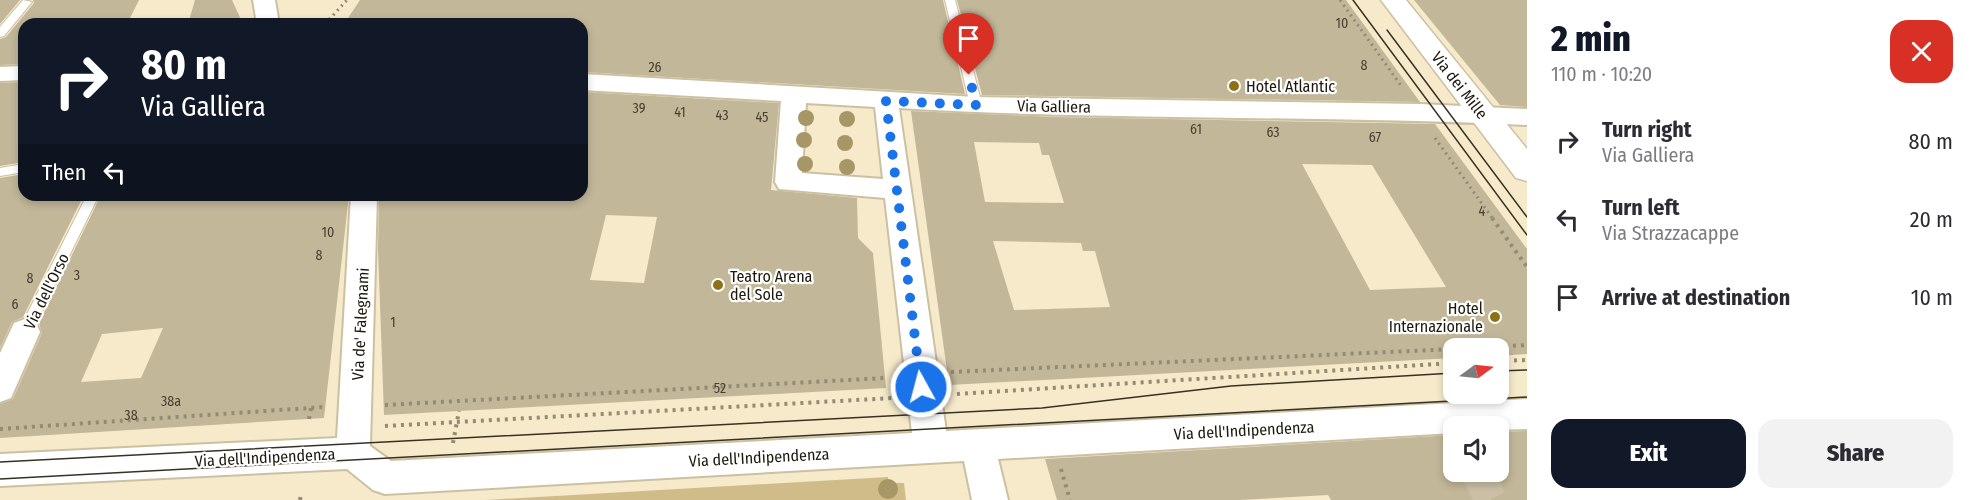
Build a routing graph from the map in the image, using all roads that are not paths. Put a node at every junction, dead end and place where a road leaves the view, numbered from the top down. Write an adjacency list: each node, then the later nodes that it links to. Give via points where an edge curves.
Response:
1 (264, 0): 5 (street)
2 (950, 0): 12 (lane)
3 (1393, 0): 13 (street, Via dei Mille)
4 (27, 2): 6 (lane)
5 (267, 18)
6 (0, 34)
7 (18, 73): 8 (street)
8 (0, 74)
9 (588, 82): 10 (street, Via Galliera)
10 (794, 96): 11 (street, Via Galliera); 18 (street, via 788,182)
11 (886, 101): 12 (street, Via Galliera); 18 (street)
12 (976, 105): 13 (street, Via Galliera)
13 (1484, 115): 14 (street, Via Galliera); 16 (street, Via dei Mille)
14 (1527, 117)
15 (18, 169): 17 (lane)
16 (1527, 170)
17 (0, 172)
18 (895, 180): 25 (street)
19 (90, 201): 21 (lane, Via dell'Orso)
20 (364, 201): 26 (street, Via de' Falegnami)
21 (25, 332): 22 (street, Via dell'Orso)
22 (0, 388)
23 (1527, 414): 24 (street, Via dell'Indipendenza)
24 (977, 445): 25 (street, Via dell'Indipendenza); 29 (street)
25 (931, 447): 28 (street, Via dell'Indipendenza)
26 (353, 453): 27 (street, Via dell'Indipendenza); 28 (street, Via dell'Indipendenza)
27 (0, 470)
28 (380, 489)
29 (990, 500)

